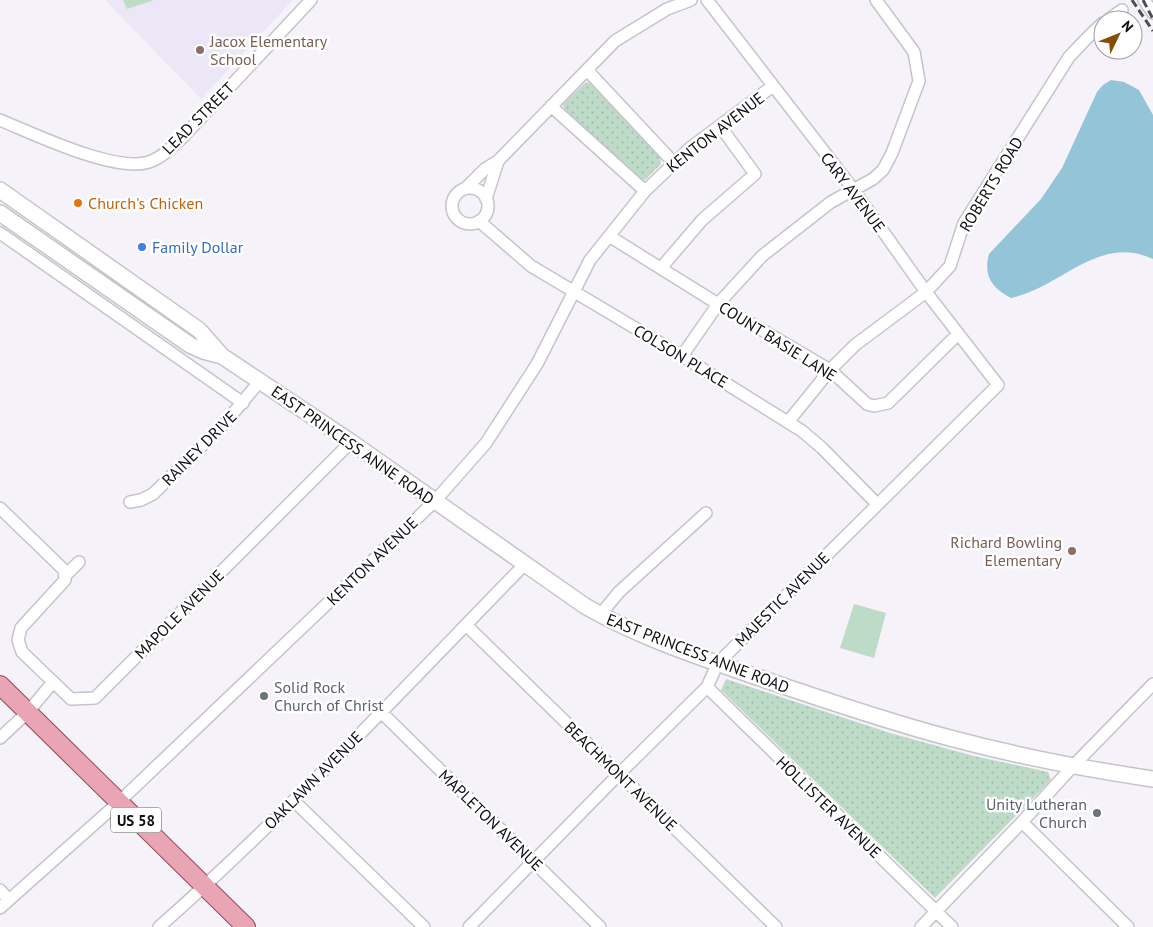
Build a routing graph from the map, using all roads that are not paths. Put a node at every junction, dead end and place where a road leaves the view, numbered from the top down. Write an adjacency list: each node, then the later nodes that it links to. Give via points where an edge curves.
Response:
1 (311, 0): 11 (street, LEAD STREET, via 183,137 150,162 118,163)
2 (691, 0): 8 (street, via 667,9 615,41)
3 (707, 0): 9 (street, CARY AVENUE)
4 (876, 0): 16 (street, via 914,52 919,81 883,170)
5 (1144, 0): 6 (street)
6 (1153, 13)
7 (1093, 32): 26 (street, ROBERTS ROAD, via 1069,57 964,223 950,266)
8 (587, 70): 10 (street); 14 (street)
9 (773, 86): 12 (street, KENTON AVENUE); 16 (street, CARY AVENUE)
10 (551, 106): 13 (street); 18 (street)
11 (0, 120)
12 (720, 126): 14 (street, KENTON AVENUE); 24 (street, via 754,174 702,220)
13 (498, 160): 15 (street); 19 (street)
14 (674, 163): 18 (street, KENTON AVENUE)
15 (465, 189): 19 (street, via 480,191); 21 (street, via 454,198 453,213 464,223)
16 (853, 189): 26 (street, CARY AVENUE); 27 (street, via 824,207 762,256)
17 (0, 190): 29 (main road, EAST PRINCESS ANNE ROAD, via 199,330)
18 (645, 191): 23 (street, KENTON AVENUE)
19 (486, 199): 21 (street, via 486,214)
20 (0, 214): 29 (main road, EAST PRINCESS ANNE ROAD, via 190,345)
21 (479, 221): 25 (street, COLSON PLACE, via 531,266)
22 (0, 233): 34 (street)
23 (609, 236): 24 (street, COUNT BASIE LANE); 25 (street, KENTON AVENUE, via 590,260)
24 (661, 268): 27 (street, COUNT BASIE LANE)
25 (574, 291): 30 (street, COLSON PLACE); 37 (street, KENTON AVENUE, via 515,400 486,443)
26 (926, 292): 28 (street, CARY AVENUE); 31 (street, ROBERTS ROAD, via 855,345)
27 (718, 304): 30 (street); 31 (street, COUNT BASIE LANE)
28 (958, 334): 31 (street, COUNT BASIE LANE, via 888,403 881,406 867,404); 33 (street, CARY AVENUE)
29 (222, 356): 32 (main road, EAST PRINCESS ANNE ROAD)
30 (682, 356): 35 (street, COLSON PLACE)
31 (830, 370): 35 (street, ROBERTS ROAD)
32 (260, 381): 34 (street, RAINEY DRIVE); 36 (main road, EAST PRINCESS ANNE ROAD)
33 (998, 385): 39 (street, MAJESTIC AVENUE)
34 (242, 403): 38 (street, RAINEY DRIVE, via 153,494)
35 (788, 422): 39 (street, COLSON PLACE, via 822,448)
36 (351, 442): 37 (main road, EAST PRINCESS ANNE ROAD); 48 (street, MAPOLE AVENUE, via 95,698 71,699)
37 (434, 501): 43 (main road, EAST PRINCESS ANNE ROAD); 59 (street, KENTON AVENUE)
38 (130, 502)
39 (877, 504): 47 (street, MAJESTIC AVENUE)
40 (0, 508): 44 (street)
41 (706, 513): 45 (street, via 618,592)
42 (78, 562): 44 (street, MAPOLE AVENUE)
43 (525, 564): 45 (main road, EAST PRINCESS ANNE ROAD); 46 (street, OAKLAWN AVENUE)
44 (66, 575): 48 (street, MAPOLE AVENUE, via 21,628 18,640 22,652)
45 (600, 615): 47 (main road, EAST PRINCESS ANNE ROAD)
46 (466, 625): 53 (street, OAKLAWN AVENUE); 56 (street, BEACHMONT AVENUE)
47 (718, 663): 51 (street, MAJESTIC AVENUE); 55 (main road, EAST PRINCESS ANNE ROAD, via 894,722)
48 (53, 682): 52 (street)
49 (1153, 684): 55 (street)
50 (0, 686): 52 (main road, US 58)
51 (707, 687): 56 (street, MAJESTIC AVENUE); 65 (street, HOLLISTER AVENUE)
52 (28, 712): 54 (street); 59 (main road, US 58)
53 (381, 712): 58 (street, OAKLAWN AVENUE); 61 (street, MAPLETON AVENUE)
54 (0, 738)
55 (1073, 766): 57 (main road, EAST PRINCESS ANNE ROAD); 60 (street)
56 (619, 774): 61 (street, MAJESTIC AVENUE); 71 (street, BEACHMONT AVENUE)
57 (1153, 779)
58 (294, 801): 62 (street, OAKLAWN AVENUE); 68 (street)
59 (119, 802): 62 (main road, US 58); 64 (street, KENTON AVENUE)
60 (1022, 822): 65 (street); 74 (street)
61 (533, 861): 69 (street, MAJESTIC AVENUE); 70 (street, MAPLETON AVENUE)
62 (204, 887): 66 (street, OAKLAWN AVENUE); 67 (main road, US 58)
63 (0, 890): 64 (street)
64 (4, 904)
65 (936, 912): 72 (street); 73 (street, HOLLISTER AVENUE)
66 (160, 927)
67 (246, 927)
68 (424, 927)
69 (469, 927)
70 (600, 927)
71 (776, 927)
72 (921, 927)
73 (952, 927)
74 (1128, 927)

